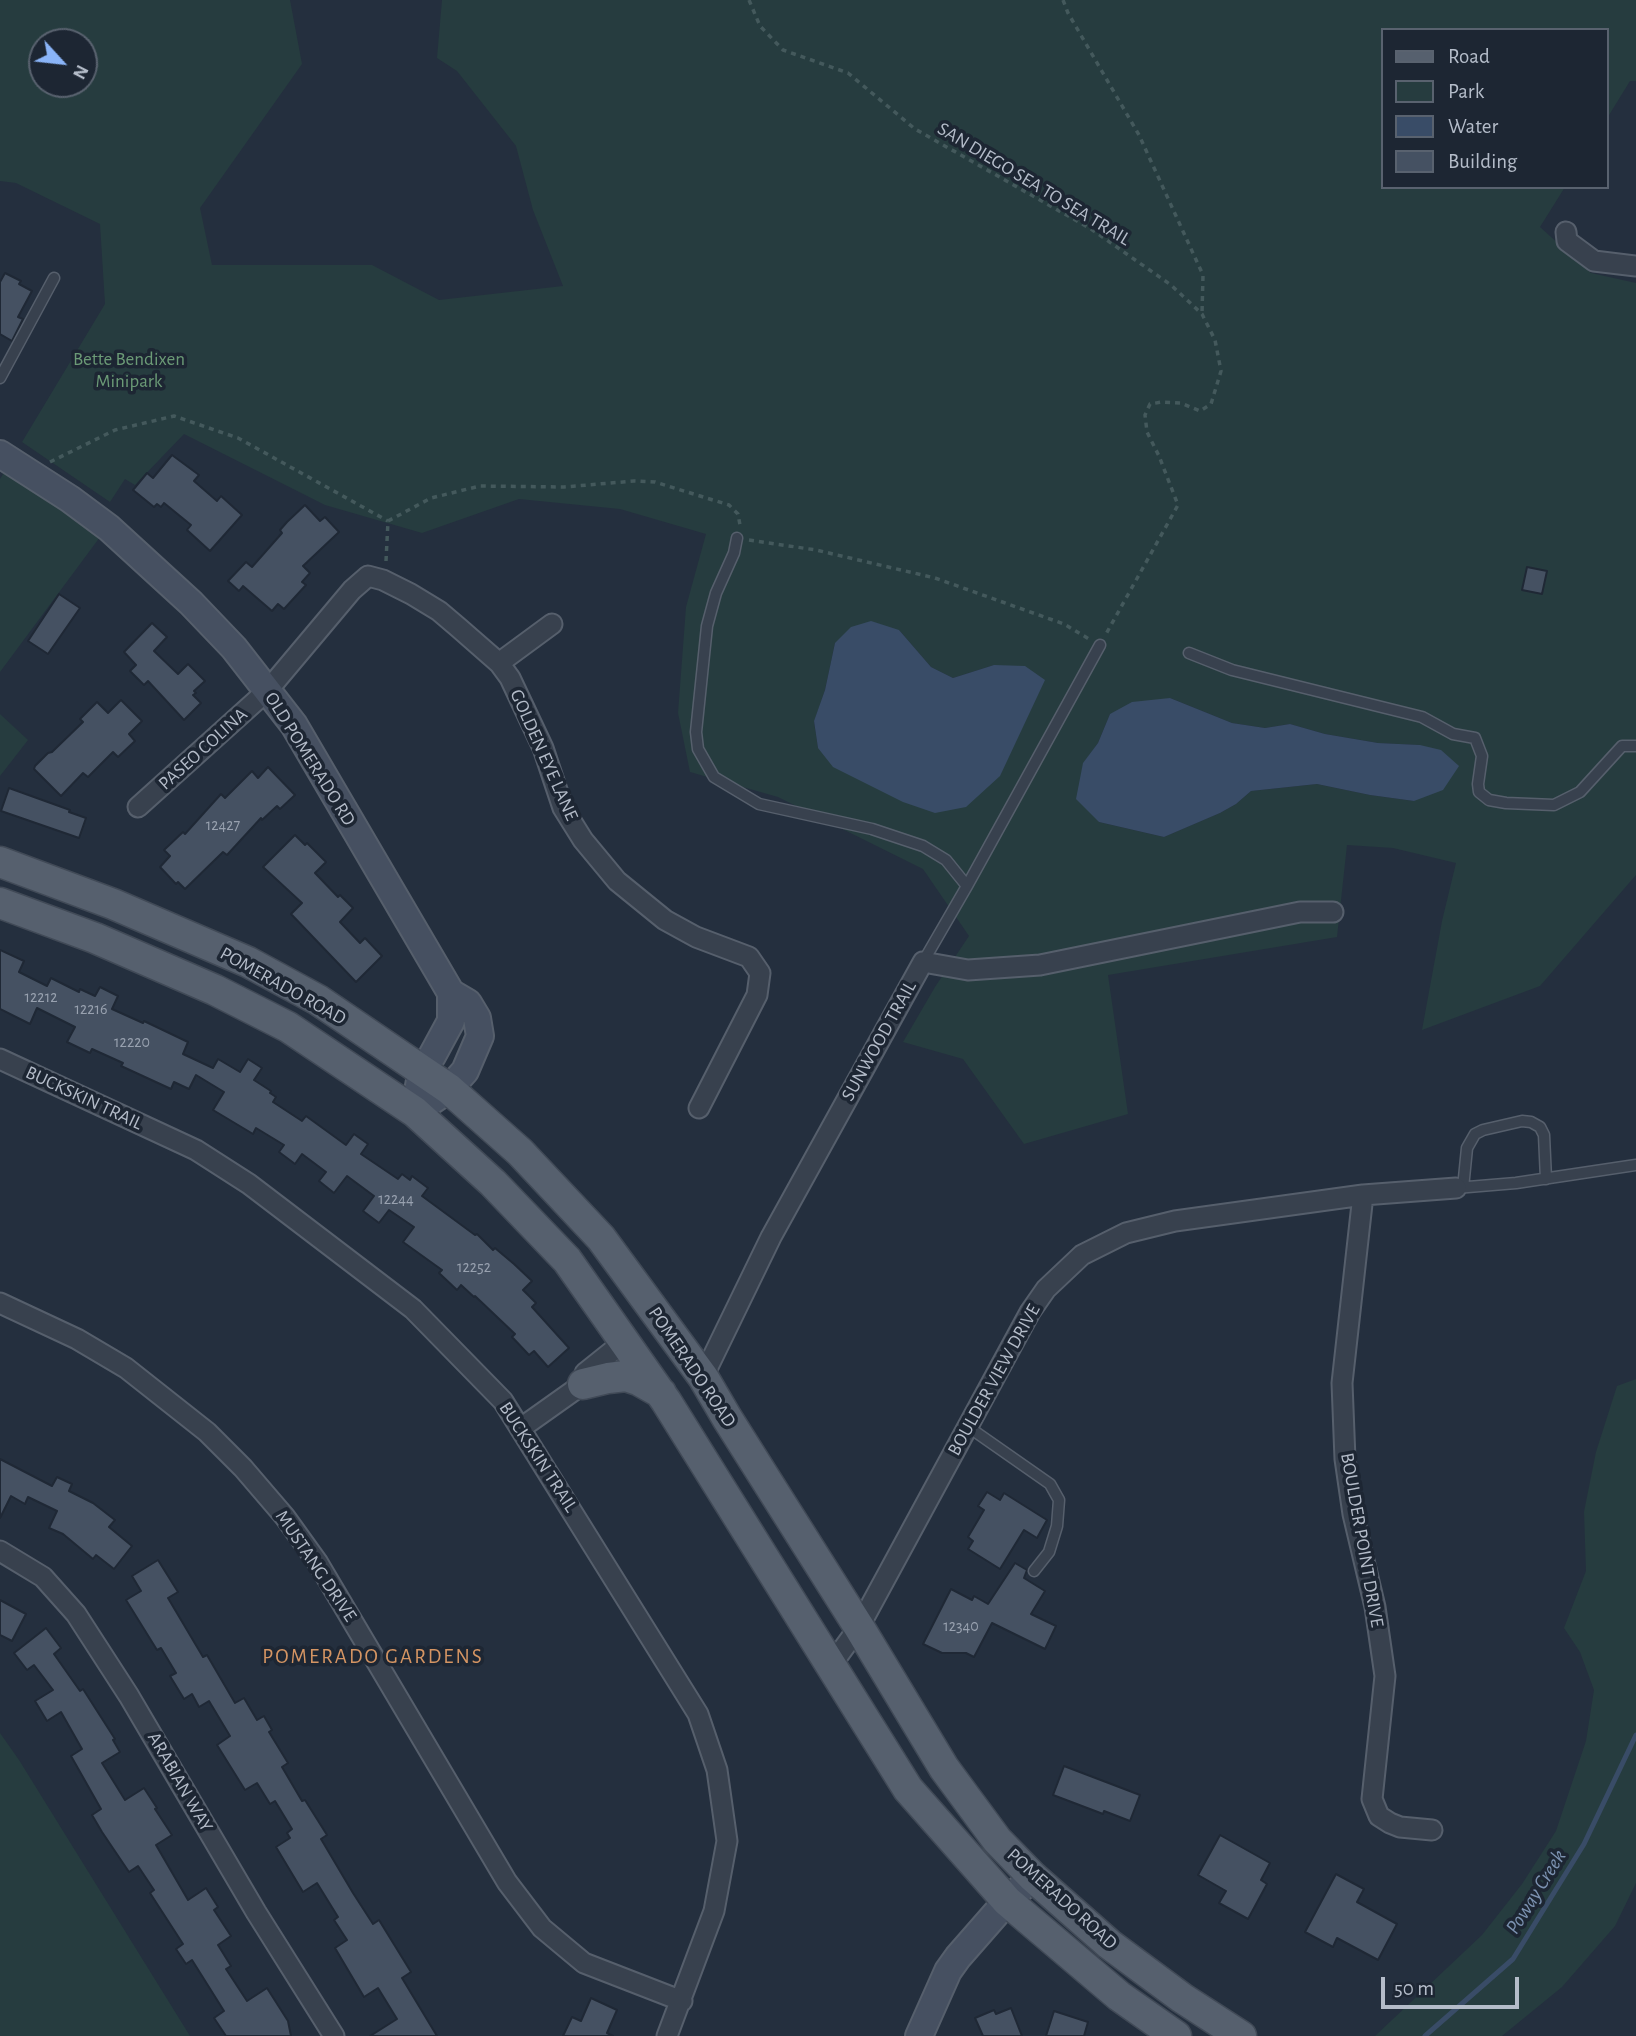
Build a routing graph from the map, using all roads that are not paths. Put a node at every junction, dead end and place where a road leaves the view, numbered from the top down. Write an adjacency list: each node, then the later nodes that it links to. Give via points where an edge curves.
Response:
1 (1566, 232): 2 (street, via 1567,241 1594,261)
2 (1636, 266)
3 (54, 278): 4 (lane)
4 (0, 378)
5 (0, 453): 12 (street, OLD POMERADO RD, via 70,499 131,548 213,624)
6 (737, 538): 16 (lane, via 707,626 696,732 698,749 714,777 758,804 872,829 923,846 946,860)
7 (383, 580): 11 (street, GOLDEN EYE LANE, via 439,611); 12 (street, PASEO COLINA, via 368,576 352,590)
8 (552, 624): 11 (street)
9 (1100, 645): 16 (lane)
10 (1189, 653): 13 (lane, via 1232,670 1422,717 1453,734 1475,738 1482,756 1479,792 1489,800 1554,805 1580,792 1622,746)
11 (499, 663): 24 (street, GOLDEN EYE LANE, via 543,748 563,808 601,864 656,915 748,957 760,973 757,995)
12 (268, 690): 14 (street, PASEO COLINA); 20 (street, OLD POMERADO RD, via 294,725)
13 (1636, 746)
14 (138, 807)
15 (0, 862): 22 (main road, POMERADO ROAD, via 248,962 317,1000)
16 (967, 886): 19 (lane)
17 (0, 903): 25 (main road, POMERADO ROAD, via 96,938 215,990 288,1027)
18 (1333, 912): 19 (street, SUNWOOD TRAIL, via 1300,912 1040,965 968,970)
19 (923, 962): 32 (street, SUNWOOD TRAIL, via 771,1237)
20 (451, 993): 22 (street, via 451,1021); 23 (street, OLD POMERADO RD, via 468,1003 480,1036 465,1071)
21 (0, 1059): 36 (street, BUCKSKIN TRAIL, via 196,1150 249,1184 413,1309 503,1401)
22 (422, 1070): 23 (main road, POMERADO ROAD); 25 (street)
23 (449, 1089): 25 (street, OLD POMERADO RD); 32 (main road, POMERADO ROAD, via 520,1152 601,1238)
24 (699, 1108)
25 (415, 1112): 31 (main road, POMERADO ROAD, via 493,1183 567,1260)
26 (1636, 1165): 27 (lane)
27 (1546, 1179): 28 (lane); 28 (lane, via 1544,1135 1540,1127 1522,1121 1475,1134 1467,1148)
28 (1460, 1188): 29 (street, BOULDER VIEW DRIVE)
29 (1363, 1195): 35 (street, BOULDER VIEW DRIVE, via 1175,1221 1126,1233 1082,1255 1046,1289 1030,1312); 41 (street, BOULDER POINT DRIVE, via 1342,1383 1353,1514 1375,1607 1385,1676 1371,1799 1390,1823)
30 (0, 1303): 44 (street, MUSTANG DRIVE, via 126,1368 207,1432 243,1468 318,1563 507,1882 542,1928 584,1963)
31 (625, 1341): 32 (main road, via 661,1344 678,1366); 33 (street, via 584,1373); 34 (main road, POMERADO ROAD)
32 (703, 1377): 39 (main road, POMERADO ROAD)
33 (583, 1384): 34 (main road, via 626,1377); 36 (street)
34 (661, 1393): 40 (main road, POMERADO ROAD)
35 (968, 1426): 38 (lane, via 1050,1484 1059,1500 1049,1552); 39 (street, BOULDER VIEW DRIVE)
36 (521, 1428): 44 (street, BUCKSKIN TRAIL, via 698,1714 717,1770 727,1841 714,1911)
37 (0, 1551): 45 (street, ARABIAN WAY, via 43,1577 76,1614)
38 (1034, 1571)
39 (859, 1627): 40 (street, BOULDER VIEW DRIVE); 42 (main road, POMERADO ROAD, via 944,1768 997,1840)
40 (832, 1664): 43 (main road, POMERADO ROAD, via 908,1789)
41 (1432, 1830)
42 (1033, 1877): 43 (street); 49 (main road, POMERADO ROAD, via 1131,1962)
43 (1007, 1901): 47 (street, via 953,1964); 48 (main road, POMERADO ROAD, via 1119,1996)
44 (682, 2001): 46 (street, BUCKSKIN TRAIL)
45 (334, 2036)
46 (667, 2036)
47 (919, 2036)
48 (1176, 2036)
49 (1241, 2036)

